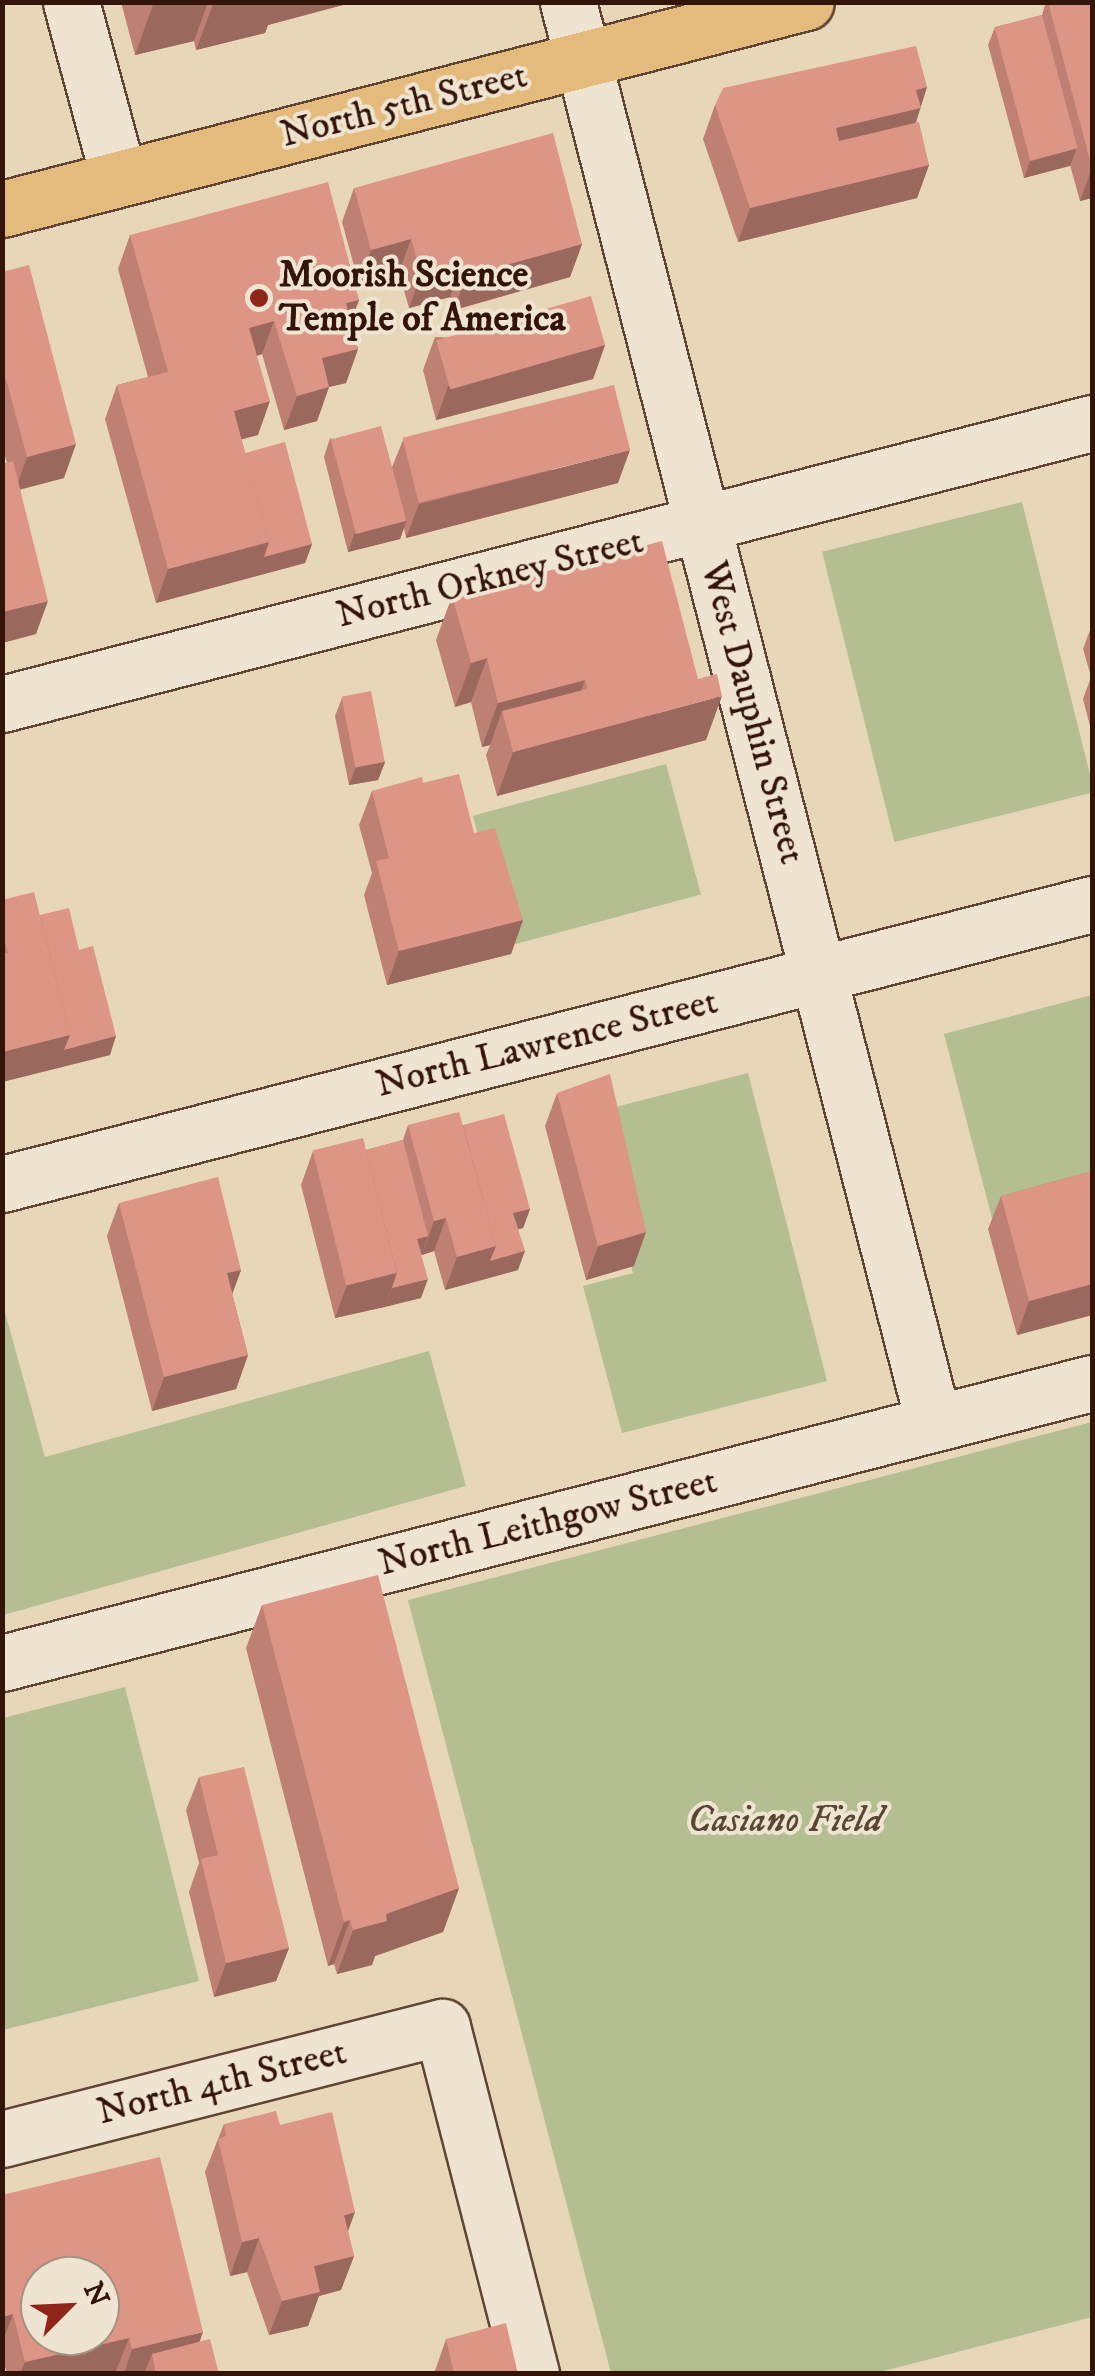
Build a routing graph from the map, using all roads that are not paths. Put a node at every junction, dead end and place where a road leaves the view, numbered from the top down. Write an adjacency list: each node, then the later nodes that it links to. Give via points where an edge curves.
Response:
1 (71, 2): 5 (street)
2 (568, 2): 4 (street, West Dauphin Street)
3 (806, 2): 4 (main road, North 5th Street)
4 (583, 61): 5 (main road, North 5th Street); 8 (street, West Dauphin Street)
5 (119, 179): 6 (main road, North 5th Street)
6 (2, 209)
7 (1092, 423): 8 (street, North Orkney Street)
8 (703, 524): 9 (street, North Orkney Street); 11 (street, West Dauphin Street)
9 (2, 704)
10 (1092, 904): 11 (street, North Lawrence Street)
11 (819, 974): 12 (street, North Lawrence Street); 14 (street, West Dauphin Street)
12 (2, 1184)
13 (1092, 1383): 14 (street, North Leithgow Street)
14 (934, 1424): 15 (street, North Leithgow Street)
15 (2, 1662)
16 (2, 2140): 17 (street, North 4th Street, via 442,2027)
17 (532, 2374)

